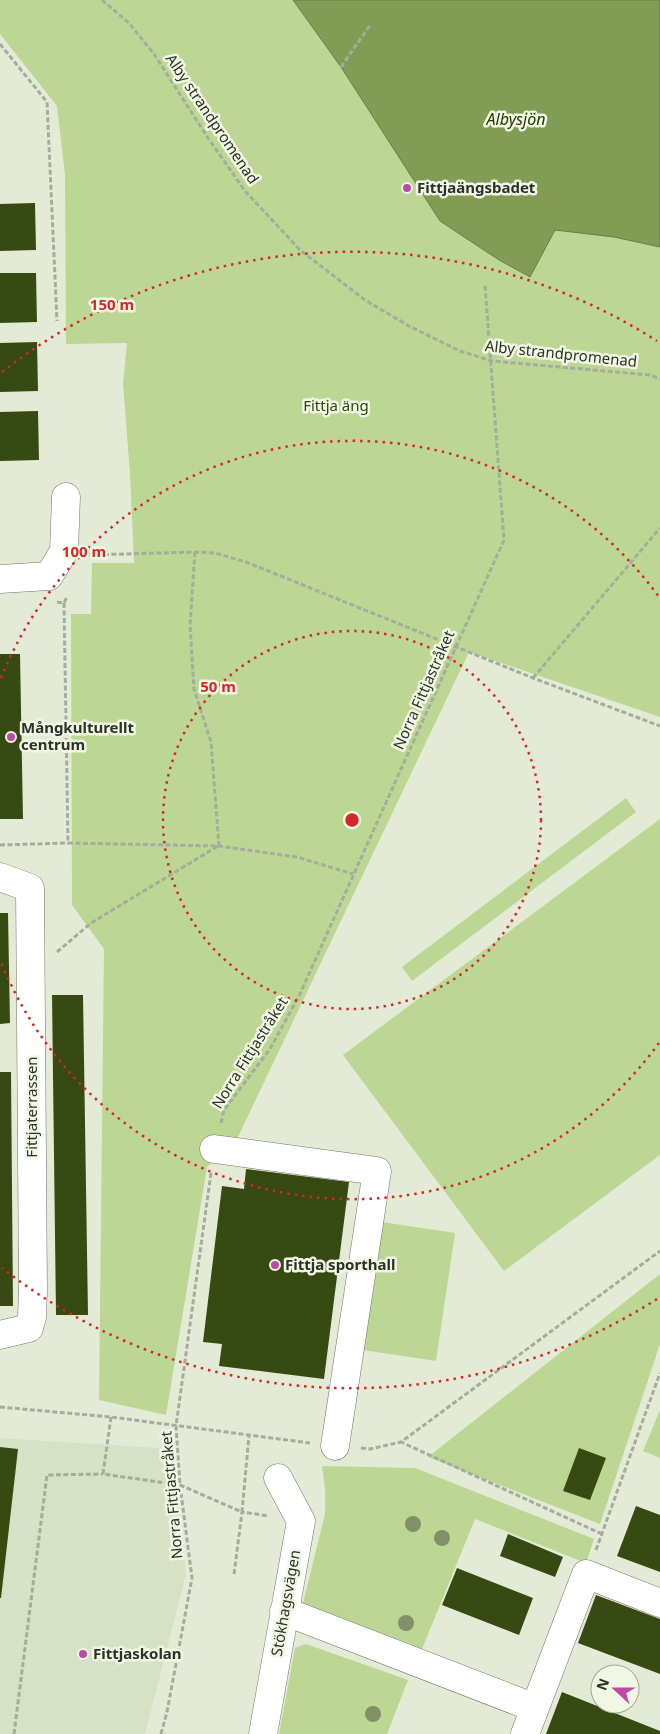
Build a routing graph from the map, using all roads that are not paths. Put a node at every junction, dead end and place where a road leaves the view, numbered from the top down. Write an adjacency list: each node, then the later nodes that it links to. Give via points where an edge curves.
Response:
1 (66, 497): 2 (street, via 64,551 49,576)
2 (0, 579)
3 (0, 877): 5 (street, Fittjaterrassen, via 30,888 32,1317 29,1328)
4 (214, 1149): 6 (street, via 377,1171)
5 (0, 1335)
6 (335, 1446)
7 (278, 1478): 9 (street, Stökhagsvägen, via 301,1521)
8 (660, 1603): 10 (street, via 586,1574)
9 (284, 1612): 10 (street); 11 (street, Stökhagsvägen)
10 (535, 1708): 12 (street)
11 (263, 1734)
12 (526, 1734)

